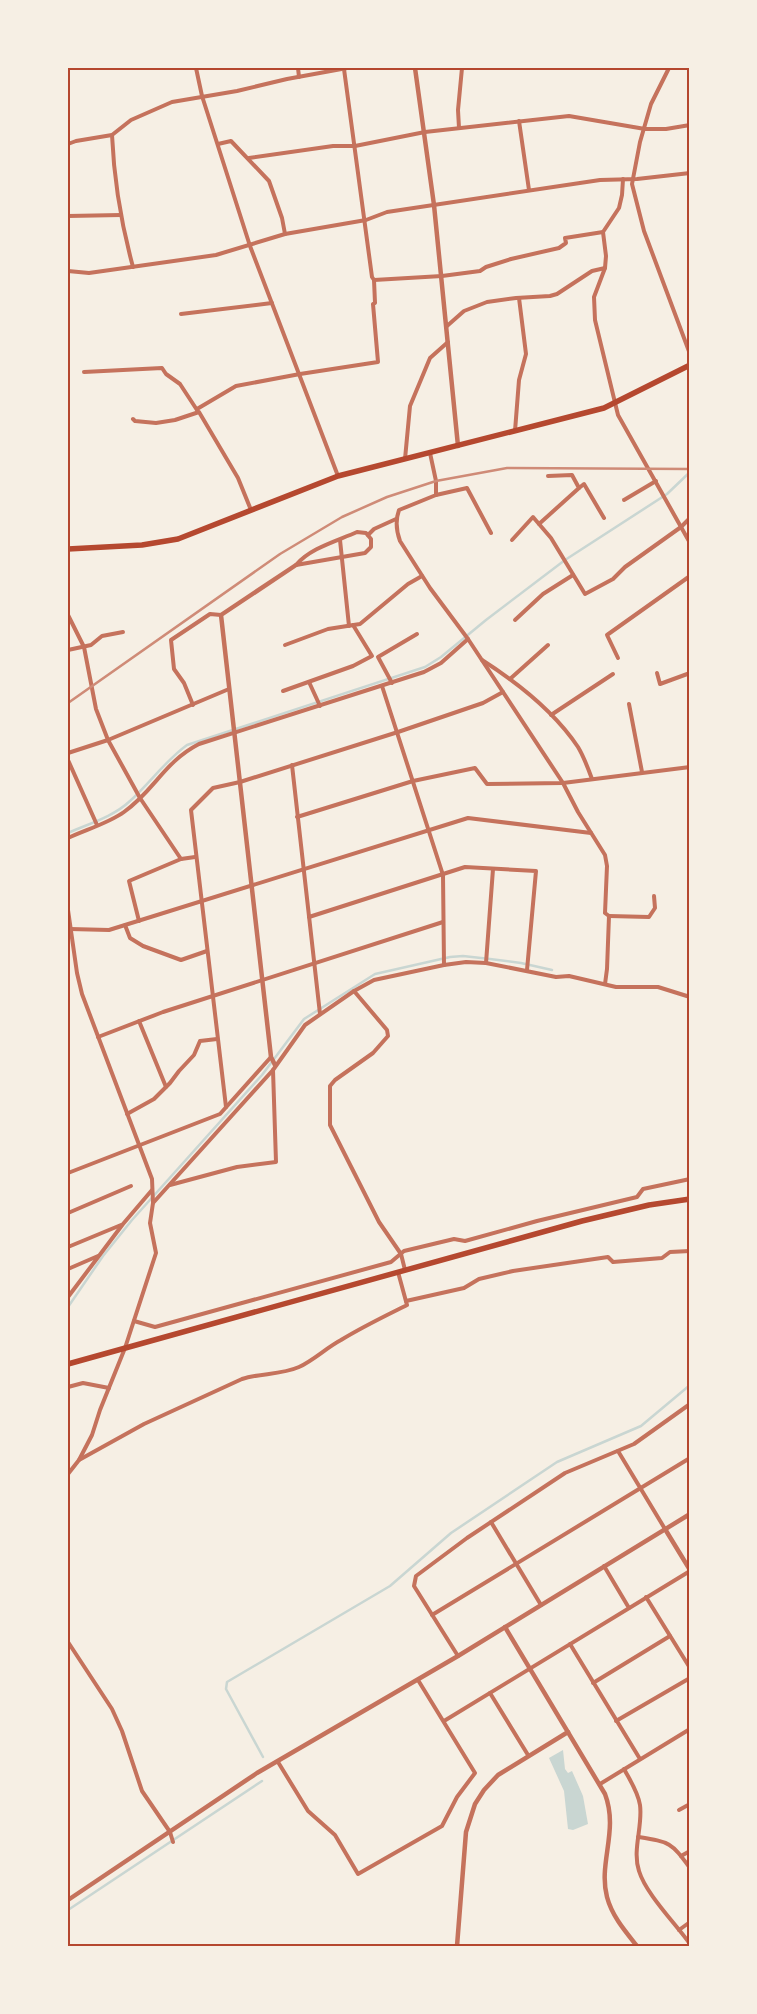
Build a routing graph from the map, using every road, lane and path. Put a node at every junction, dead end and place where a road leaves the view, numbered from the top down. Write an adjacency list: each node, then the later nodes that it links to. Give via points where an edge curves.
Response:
1 (196, 68): 8 (street)
2 (298, 68): 7 (street)
3 (346, 68): 7 (street); 17 (street)
4 (415, 68): 13 (street)
5 (462, 68): 11 (street)
6 (669, 68): 12 (street, via 651,104)
7 (299, 77): 8 (street)
8 (202, 96): 14 (street, via 172,102 131,120); 16 (street)
9 (519, 121): 11 (street); 12 (street, via 569,116); 22 (street)
10 (690, 125): 12 (street)
11 (459, 128): 13 (street)
12 (645, 129): 21 (street)
13 (425, 132): 17 (street); 23 (street)
14 (112, 134): 15 (street); 24 (street)
15 (68, 144)
16 (218, 144): 18 (street, via 231,141); 29 (street)
17 (355, 146): 18 (street); 26 (street)
18 (249, 158): 28 (street, via 269,181)
19 (690, 173): 21 (street)
20 (623, 179): 21 (street); 22 (street); 27 (street, via 619,208)
21 (632, 179): 40 (street, via 644,231)
22 (529, 190): 23 (street)
23 (434, 205): 26 (street, via 387,212); 33 (street)
24 (121, 215): 25 (street); 30 (street)
25 (68, 216)
26 (366, 220): 28 (street); 34 (street)
27 (603, 232): 31 (street); 33 (street, via 565,238 566,244 559,248 511,259 480,271)
28 (285, 234): 29 (street)
29 (250, 246): 30 (street, via 216,255); 36 (street)
30 (133, 267): 32 (street, via 89,273)
31 (605, 268): 35 (street, via 592,271 557,294); 44 (street, via 593,305)
32 (68, 271)
33 (442, 276): 34 (street); 38 (street)
34 (374, 280): 43 (street, via 378,362)
35 (519, 298): 38 (street, via 487,302 464,311); 47 (street, via 526,354 519,380)
36 (272, 303): 37 (street); 43 (street)
37 (181, 314)
38 (447, 326): 39 (street)
39 (448, 342): 48 (street); 50 (street, via 430,358 410,406)
40 (690, 354)
41 (690, 365): 44 (highway)
42 (84, 372): 45 (street, via 162,368 180,384)
43 (300, 374): 45 (street, via 236,386); 51 (street)
44 (616, 404): 47 (highway); 53 (street, via 618,415)
45 (198, 410): 46 (street, via 175,420 156,423); 57 (street, via 238,478)
46 (133, 419)
47 (515, 431): 48 (highway)
48 (458, 446): 49 (highway)
49 (430, 453): 50 (highway); 55 (street)
50 (404, 459): 51 (highway)
51 (338, 476): 57 (highway)
52 (548, 476): 54 (street, via 572,475)
53 (656, 481): 56 (street); 62 (street)
54 (579, 488): 59 (street, via 584,484); 61 (street)
55 (436, 495): 58 (street, via 399,510); 63 (street, via 467,488)
56 (624, 500)
57 (251, 510): 68 (highway, via 164,542)
58 (396, 518): 64 (street); 72 (street, via 400,541)
59 (604, 518)
60 (690, 518): 62 (street)
61 (539, 524): 66 (street, via 533,517); 71 (street)
62 (681, 527): 67 (street); 71 (street, via 613,579 585,594)
63 (491, 533)
64 (368, 535): 65 (street, via 357,532); 69 (street, via 372,542 368,551)
65 (340, 540): 69 (street); 70 (street, via 313,551)
66 (512, 540)
67 (690, 542)
68 (68, 549)
69 (340, 557): 70 (street); 77 (street)
70 (296, 564): 75 (street)
71 (573, 575): 76 (street, via 543,594)
72 (422, 576): 77 (street, via 360,624); 80 (street)
73 (690, 576): 85 (street, via 607,635)
74 (68, 615): 83 (street)
75 (221, 615): 94 (street); 98 (street, via 210,614 171,640 174,669)
76 (515, 620)
77 (351, 625): 81 (street, via 328,629); 91 (street, via 372,656)
78 (123, 632): 83 (street, via 102,636)
79 (417, 634): 92 (street, via 378,658)
80 (467, 637): 86 (street); 92 (street, via 433,668)
81 (285, 645)
82 (548, 645): 90 (street)
83 (84, 647): 84 (street); 103 (street, via 96,709)
84 (68, 650)
85 (618, 658)
86 (481, 659): 90 (street); 96 (street)
87 (656, 673): 88 (street, via 660,684)
88 (690, 673)
89 (613, 674): 100 (street)
90 (510, 679): 100 (street)
91 (309, 682): 95 (street); 99 (street)
92 (392, 683): 93 (street)
93 (382, 686): 99 (street); 102 (street)
94 (229, 690): 98 (street); 101 (street)
95 (283, 691)
96 (502, 692): 102 (street, via 483,703); 112 (street)
97 (629, 704): 108 (street)
98 (193, 705): 103 (street)
99 (320, 706): 101 (street)
100 (551, 715): 109 (street, via 578,746)
101 (234, 730): 111 (street); 113 (street, via 184,752)
102 (398, 732): 106 (street); 110 (street)
103 (108, 740): 104 (street); 113 (street)
104 (68, 753)
105 (68, 760): 115 (street)
106 (292, 765): 111 (street); 114 (street)
107 (690, 767): 108 (street)
108 (642, 772): 109 (street)
109 (592, 779): 112 (street)
110 (413, 781): 112 (street, via 475,768 487,784); 114 (street); 116 (street)
111 (240, 782): 119 (street, via 213,788 191,810); 124 (street)
112 (562, 783): 117 (street)
113 (140, 798): 115 (street, via 123,813); 120 (street)
114 (297, 817): 122 (street)
115 (96, 825): 118 (street)
116 (429, 831): 117 (street, via 468,818); 122 (street); 123 (street)
117 (591, 833): 128 (street, via 605,855 605,913)
118 (68, 838)
119 (195, 857): 120 (street); 126 (street)
120 (181, 859): 130 (street, via 129,881)
121 (493, 869): 123 (street, via 465,868); 137 (street); 139 (street, via 536,871)
122 (303, 870): 124 (street); 129 (street)
123 (442, 874): 129 (street); 131 (street)
124 (251, 886): 126 (street); 140 (street)
125 (654, 896): 128 (street, via 655,908 649,917)
126 (201, 902): 130 (street); 135 (street)
127 (68, 910): 133 (street)
128 (609, 916): 141 (street)
129 (309, 917): 138 (street)
130 (140, 921): 132 (street)
131 (443, 922): 136 (street); 138 (street)
132 (126, 925): 133 (street, via 109,930); 135 (street, via 130,938 181,960)
133 (70, 929): 134 (street)
134 (69, 935): 147 (street, via 82,994)
135 (207, 951): 143 (street)
136 (444, 960): 137 (street); 142 (street, via 382,977)
137 (486, 960): 139 (street)
138 (314, 964): 140 (street); 145 (street)
139 (527, 966): 141 (street, via 556,976)
140 (263, 980): 143 (street); 149 (street)
141 (605, 984): 144 (street, via 658,987)
142 (354, 991): 145 (street); 165 (street, via 387,1030 388,1036 373,1053 330,1086 330,1125 379,1222)
143 (212, 997): 146 (street); 148 (street)
144 (690, 997)
145 (320, 1010): 149 (street)
146 (139, 1022): 147 (street); 150 (street)
147 (98, 1037): 152 (street)
148 (217, 1039): 150 (street, via 200,1041 194,1055); 151 (street)
149 (273, 1063): 151 (street); 156 (street); 156 (street, via 276,1162 237,1167)
150 (166, 1087): 152 (street)
151 (226, 1107): 153 (street, via 220,1114)
152 (127, 1114): 153 (street)
153 (139, 1145): 154 (street); 158 (street, via 152,1179)
154 (68, 1173)
155 (690, 1179): 165 (street, via 643,1189 637,1197)
156 (170, 1185): 160 (street)
157 (131, 1186): 161 (street)
158 (152, 1192): 160 (street); 162 (street)
159 (690, 1199): 168 (highway, via 582,1221)
160 (153, 1202): 173 (street, via 150,1223 156,1253)
161 (68, 1213)
162 (123, 1224): 163 (street); 166 (street)
163 (68, 1247)
164 (690, 1250): 172 (street, via 670,1252 662,1258 613,1262 608,1257 547,1265 479,1279 464,1288)
165 (401, 1254): 168 (street); 173 (street, via 390,1262 155,1327)
166 (99, 1255): 167 (street); 170 (street)
167 (68, 1267)
168 (405, 1270): 169 (highway)
169 (398, 1272): 172 (street); 174 (highway)
170 (69, 1291): 171 (street)
171 (68, 1297)
172 (406, 1301): 181 (street, via 407,1305 339,1341 298,1368 253,1375 144,1424)
173 (134, 1321): 174 (street)
174 (125, 1348): 175 (highway); 177 (street)
175 (68, 1364)
176 (68, 1388): 177 (street, via 83,1383)
177 (108, 1388): 181 (street, via 92,1435)
178 (690, 1404): 179 (street, via 634,1444)
179 (618, 1451): 183 (street); 185 (street, via 565,1473)
180 (690, 1458): 183 (street)
181 (79, 1460): 182 (street)
182 (68, 1474)
183 (639, 1488): 186 (street); 187 (street)
184 (690, 1514): 186 (street)
185 (491, 1522): 187 (street); 193 (street, via 416,1576 414,1586)
186 (665, 1529): 188 (street); 189 (street)
187 (517, 1564): 191 (street); 193 (street)
188 (604, 1566): 191 (street); 192 (street)
189 (690, 1571): 190 (street)
190 (646, 1598): 192 (street); 195 (street)
191 (541, 1605): 194 (street)
192 (629, 1608): 197 (street)
193 (432, 1615): 198 (street)
194 (505, 1627): 198 (street); 199 (street)
195 (670, 1636): 200 (street); 203 (street)
196 (68, 1642): 216 (street, via 112,1709 142,1791)
197 (570, 1644): 199 (street); 203 (street)
198 (458, 1656): 202 (street)
199 (530, 1668): 204 (street); 208 (street)
200 (690, 1668)
201 (690, 1678): 206 (street)
202 (418, 1680): 205 (street); 211 (street)
203 (593, 1683): 206 (street)
204 (490, 1693): 205 (street); 209 (street)
205 (444, 1721): 211 (street, via 475,1773 457,1796 442,1826 358,1874 335,1835 308,1812)
206 (616, 1721): 210 (street)
207 (690, 1729): 210 (street)
208 (568, 1732): 209 (street); 213 (street)
209 (528, 1755): 226 (street, via 498,1775 484,1790 469,1819)
210 (640, 1759): 212 (street)
211 (278, 1762): 216 (street)
212 (624, 1769): 213 (street); 217 (street, via 640,1805)
213 (600, 1784): 227 (street, via 610,1807 611,1819 607,1898 614,1916)
214 (690, 1804): 215 (street)
215 (679, 1810)
216 (170, 1832): 218 (street); 222 (street)
217 (638, 1837): 220 (street, via 664,1841); 224 (street, via 638,1869 642,1879)
218 (172, 1840)
219 (690, 1851): 220 (street)
220 (681, 1856): 221 (street)
221 (690, 1868)
222 (68, 1900)
223 (690, 1922): 224 (street)
224 (679, 1930): 225 (street)
225 (690, 1944)
226 (457, 1946)
227 (637, 1946)

